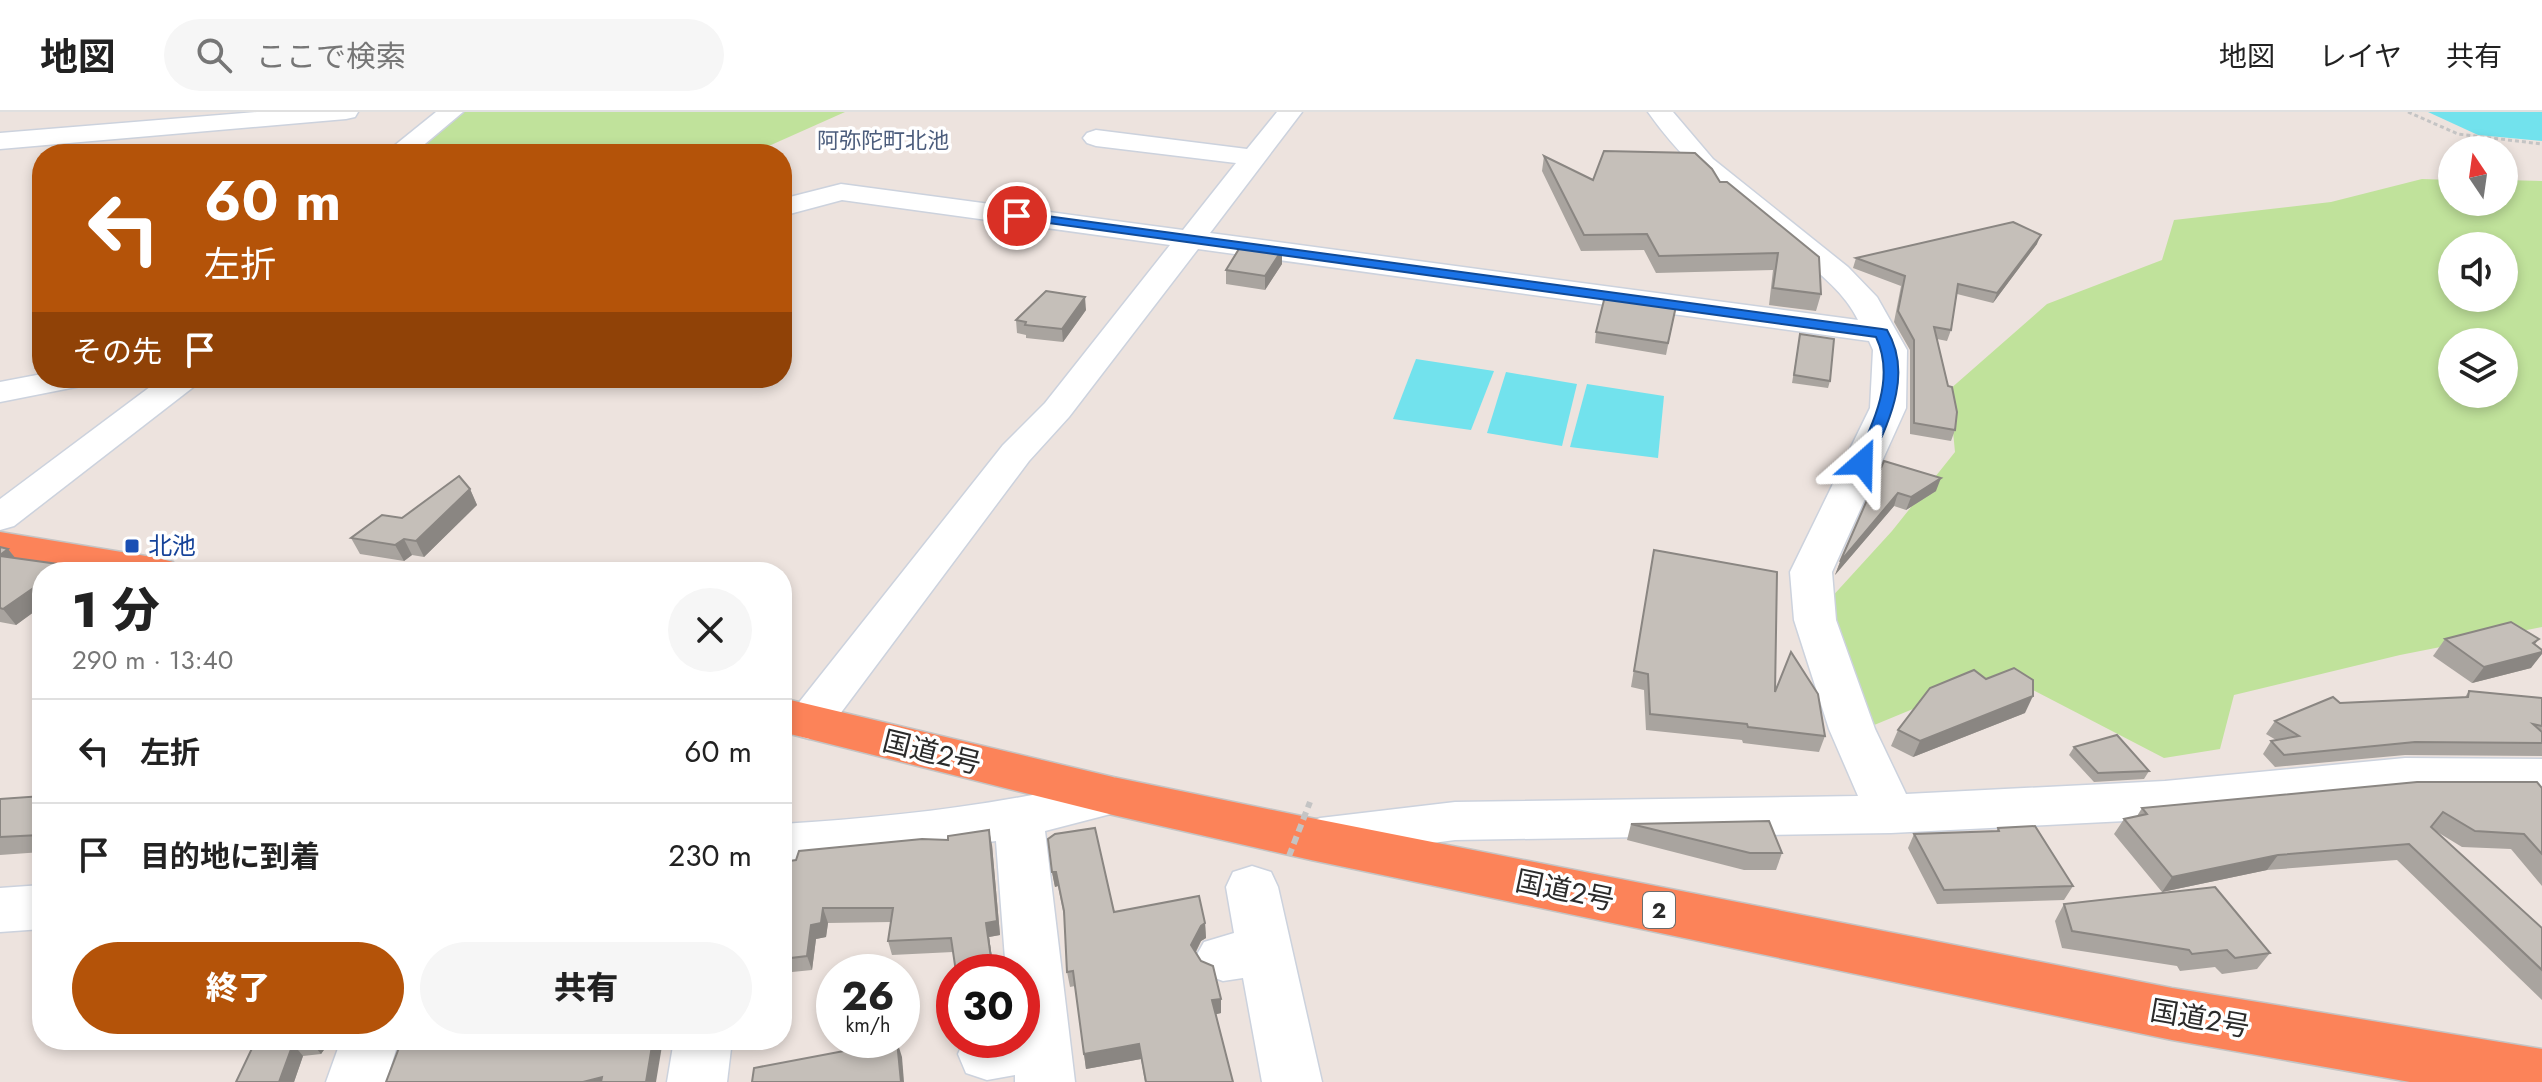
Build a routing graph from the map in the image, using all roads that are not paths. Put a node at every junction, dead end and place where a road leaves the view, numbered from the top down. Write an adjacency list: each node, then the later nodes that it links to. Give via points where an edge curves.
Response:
1 (346, 112): 6 (street)
2 (451, 112): 7 (street)
3 (1290, 112): 8 (street)
4 (1660, 112): 11 (street, via 1704,165 1837,273 1866,304)
5 (1096, 138): 8 (street)
6 (0, 141)
7 (410, 144)
8 (1255, 158): 10 (street)
9 (792, 205): 10 (street, via 841,192)
10 (1193, 239): 11 (street); 18 (street, via 1057,410)
11 (1882, 333): 21 (street, via 1890,350 1888,408 1811,572 1815,620 1852,729)
12 (32, 386): 14 (street)
13 (171, 388): 15 (street)
14 (0, 392)
15 (0, 518)
16 (0, 545): 17 (highway)
17 (99, 562)
18 (796, 718): 20 (highway, 国道2号 / 2)
19 (2542, 777): 21 (street, via 2405,776 2165,800)
20 (1113, 796): 22 (street); 24 (highway, 国道2号 / 2)
21 (1891, 814): 24 (street, via 1455,821)
22 (1019, 820): 23 (street); 29 (street)
23 (792, 843)
24 (1291, 846): 30 (highway, 国道2号 / 2, via 2172,1014); 33 (street, via 1244,955)
25 (32, 908): 26 (street)
26 (0, 910)
27 (367, 1050): 31 (street)
28 (702, 1050): 32 (street)
29 (1024, 1060)
30 (2542, 1077)
31 (356, 1082)
32 (697, 1082)
33 (1292, 1082)

